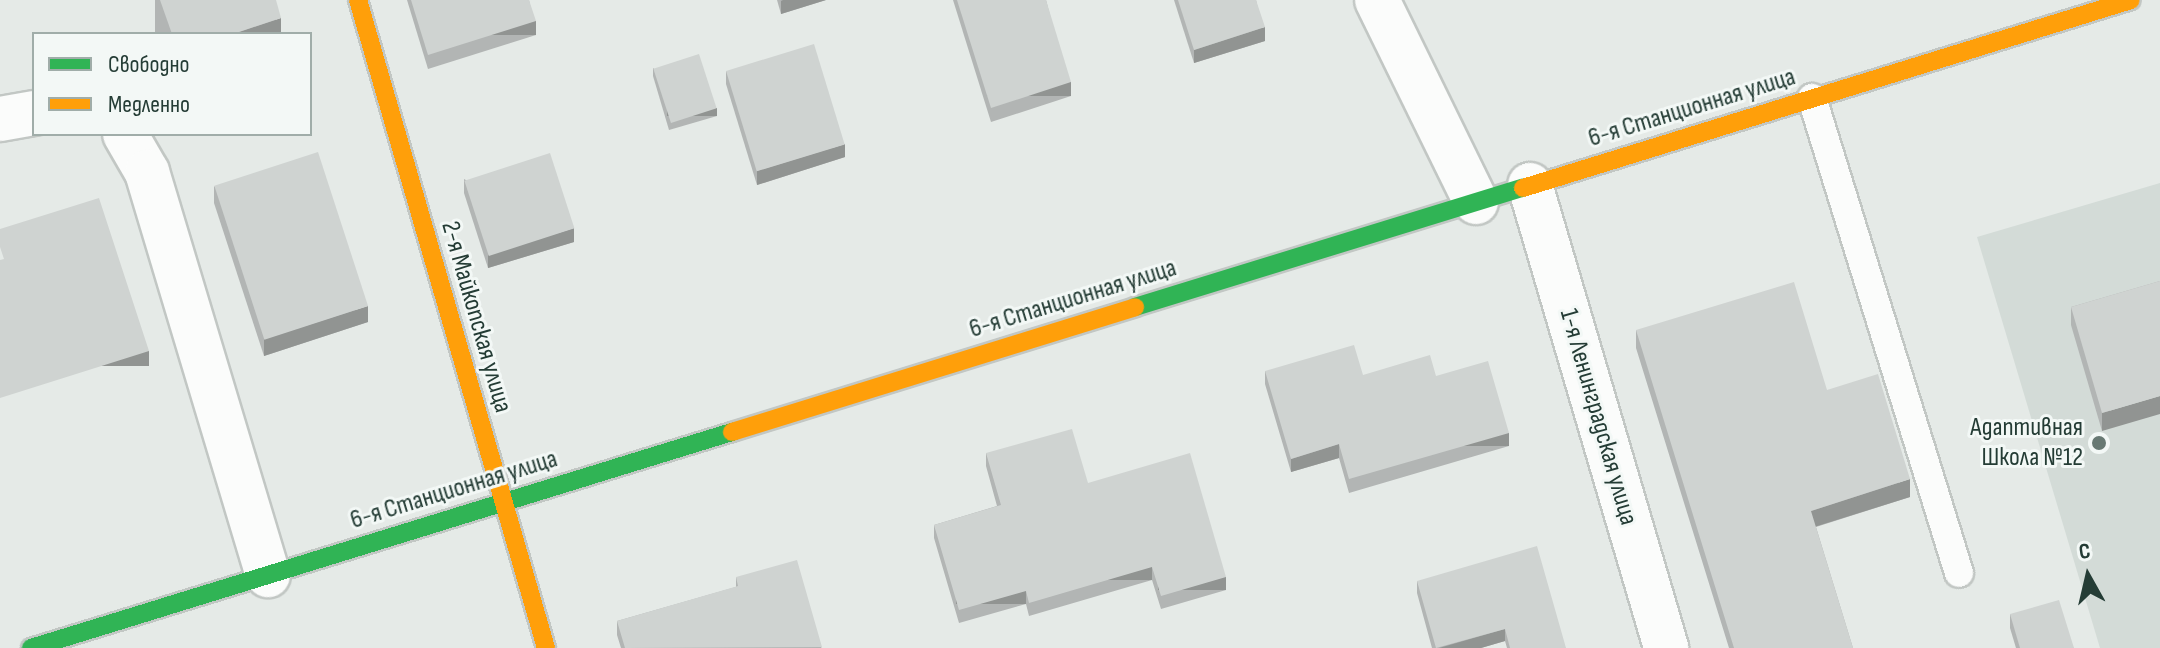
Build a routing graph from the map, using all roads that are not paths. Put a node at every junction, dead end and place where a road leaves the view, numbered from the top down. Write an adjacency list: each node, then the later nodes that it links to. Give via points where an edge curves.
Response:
1 (358, 0): 11 (main road, 2-я Майкопская улица)
2 (1377, 0): 10 (street)
3 (2131, 0): 4 (main road, 6-я Станционная улица)
4 (2054, 11): 5 (main road, 6-я Станционная улица)
5 (1812, 98): 9 (main road, 6-я Станционная улица); 12 (lane)
6 (32, 113): 7 (street)
7 (0, 119)
8 (126, 136): 13 (street, via 147,172)
9 (1530, 185): 10 (main road, 6-я Станционная улица); 16 (street, 1-я Ленинградская улица)
10 (1476, 202): 11 (main road, 6-я Станционная улица)
11 (502, 502): 13 (main road, 6-я Станционная улица); 15 (main road, 2-я Майкопская улица)
12 (1959, 573)
13 (268, 575): 14 (main road, 6-я Станционная улица)
14 (31, 648)
15 (546, 648)
16 (1666, 648)

